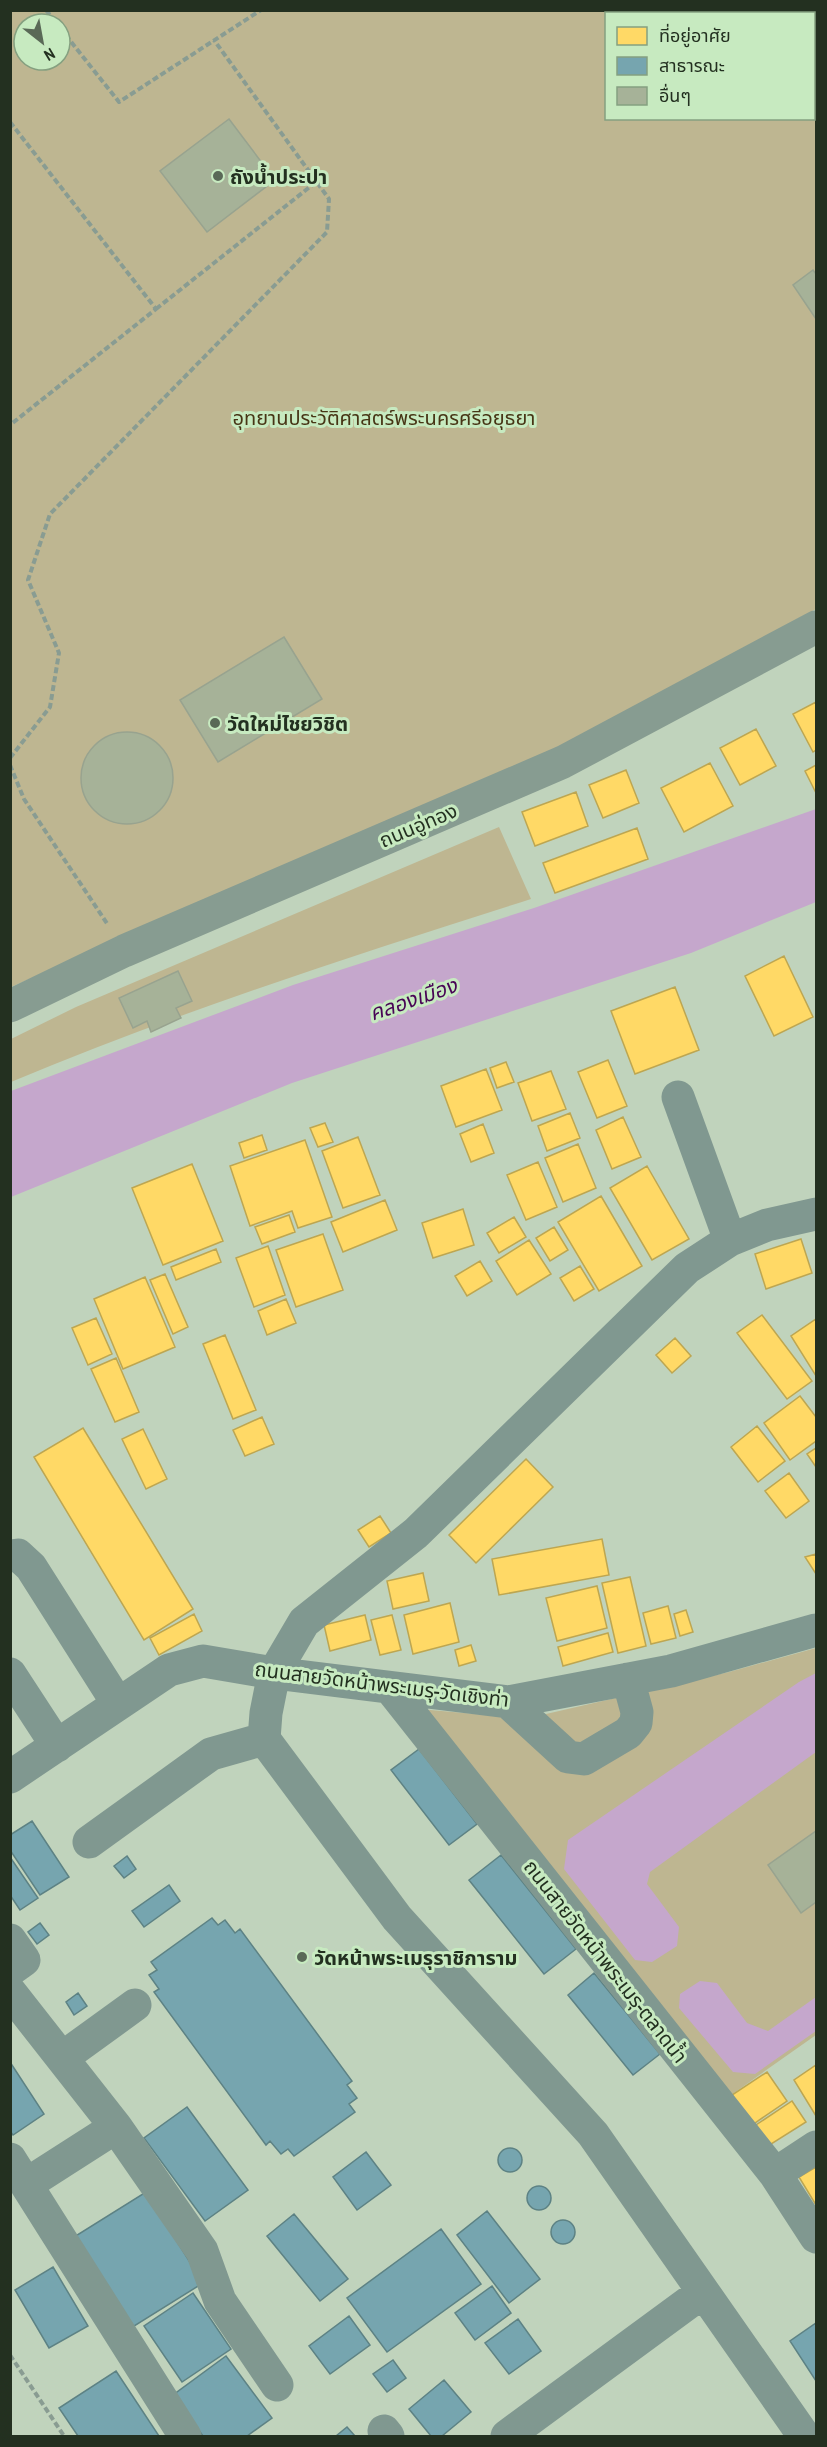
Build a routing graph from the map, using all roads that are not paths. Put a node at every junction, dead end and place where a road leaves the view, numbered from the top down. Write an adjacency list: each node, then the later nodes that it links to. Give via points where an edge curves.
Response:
1 (816, 627): 2 (main road, ถนนอู่ทอง, via 563,762 124,951)
2 (10, 1006)
3 (678, 1097): 5 (street)
4 (816, 1214): 5 (street, via 767,1225)
5 (730, 1240): 8 (street, via 687,1268 416,1533 304,1622)
6 (10, 1556): 13 (street, via 18,1555 31,1567)
7 (816, 1630): 10 (street, ถนนสายวัดหน้าพระเมรุ-วัดเชิงท่า, via 671,1671)
8 (274, 1673): 11 (street, ถนนสายวัดหน้าพระเมรุ-วัดเชิงท่า); 13 (street, ถนนสายวัดหน้าพระเมรุ-วัดเชิงท่า, via 203,1661 169,1670); 14 (street)
9 (10, 1674): 15 (street)
10 (628, 1679): 12 (street, ถนนสายวัดหน้าพระเมรุ-วัดเชิงท่า); 12 (street, via 636,1723 628,1733 584,1759 568,1757)
11 (391, 1689): 12 (street, ถนนสายวัดหน้าพระเมรุ-วัดเชิงท่า); 26 (street, ถนนสายวัดหน้าพระเมรุ-ตลาดน้ำ)
12 (508, 1702)
13 (118, 1704): 15 (street, ถนนสายวัดหน้าพระเมรุ-วัดเชิงท่า)
14 (264, 1739): 17 (street, via 211,1754); 28 (street, via 397,1918 593,2134)
15 (57, 1746): 16 (street, ถนนสายวัดหน้าพระเมรุ-วัดเชิงท่า)
16 (10, 1777)
17 (88, 1842)
18 (10, 1940): 19 (street, via 24,1960)
19 (10, 1970)
20 (10, 1992): 22 (street)
21 (135, 2005): 22 (street)
22 (62, 2058): 23 (street)
23 (116, 2127): 25 (street); 29 (street, via 202,2251 220,2301)
24 (816, 2146): 26 (street)
25 (19, 2171): 30 (street)
26 (775, 2174): 27 (street, ถนนสายวัดหน้าพระเมรุ-ตลาดน้ำ)
27 (816, 2237)
28 (703, 2292): 31 (street); 32 (street)
29 (277, 2385)
30 (186, 2436)
31 (507, 2436)
32 (804, 2436)

